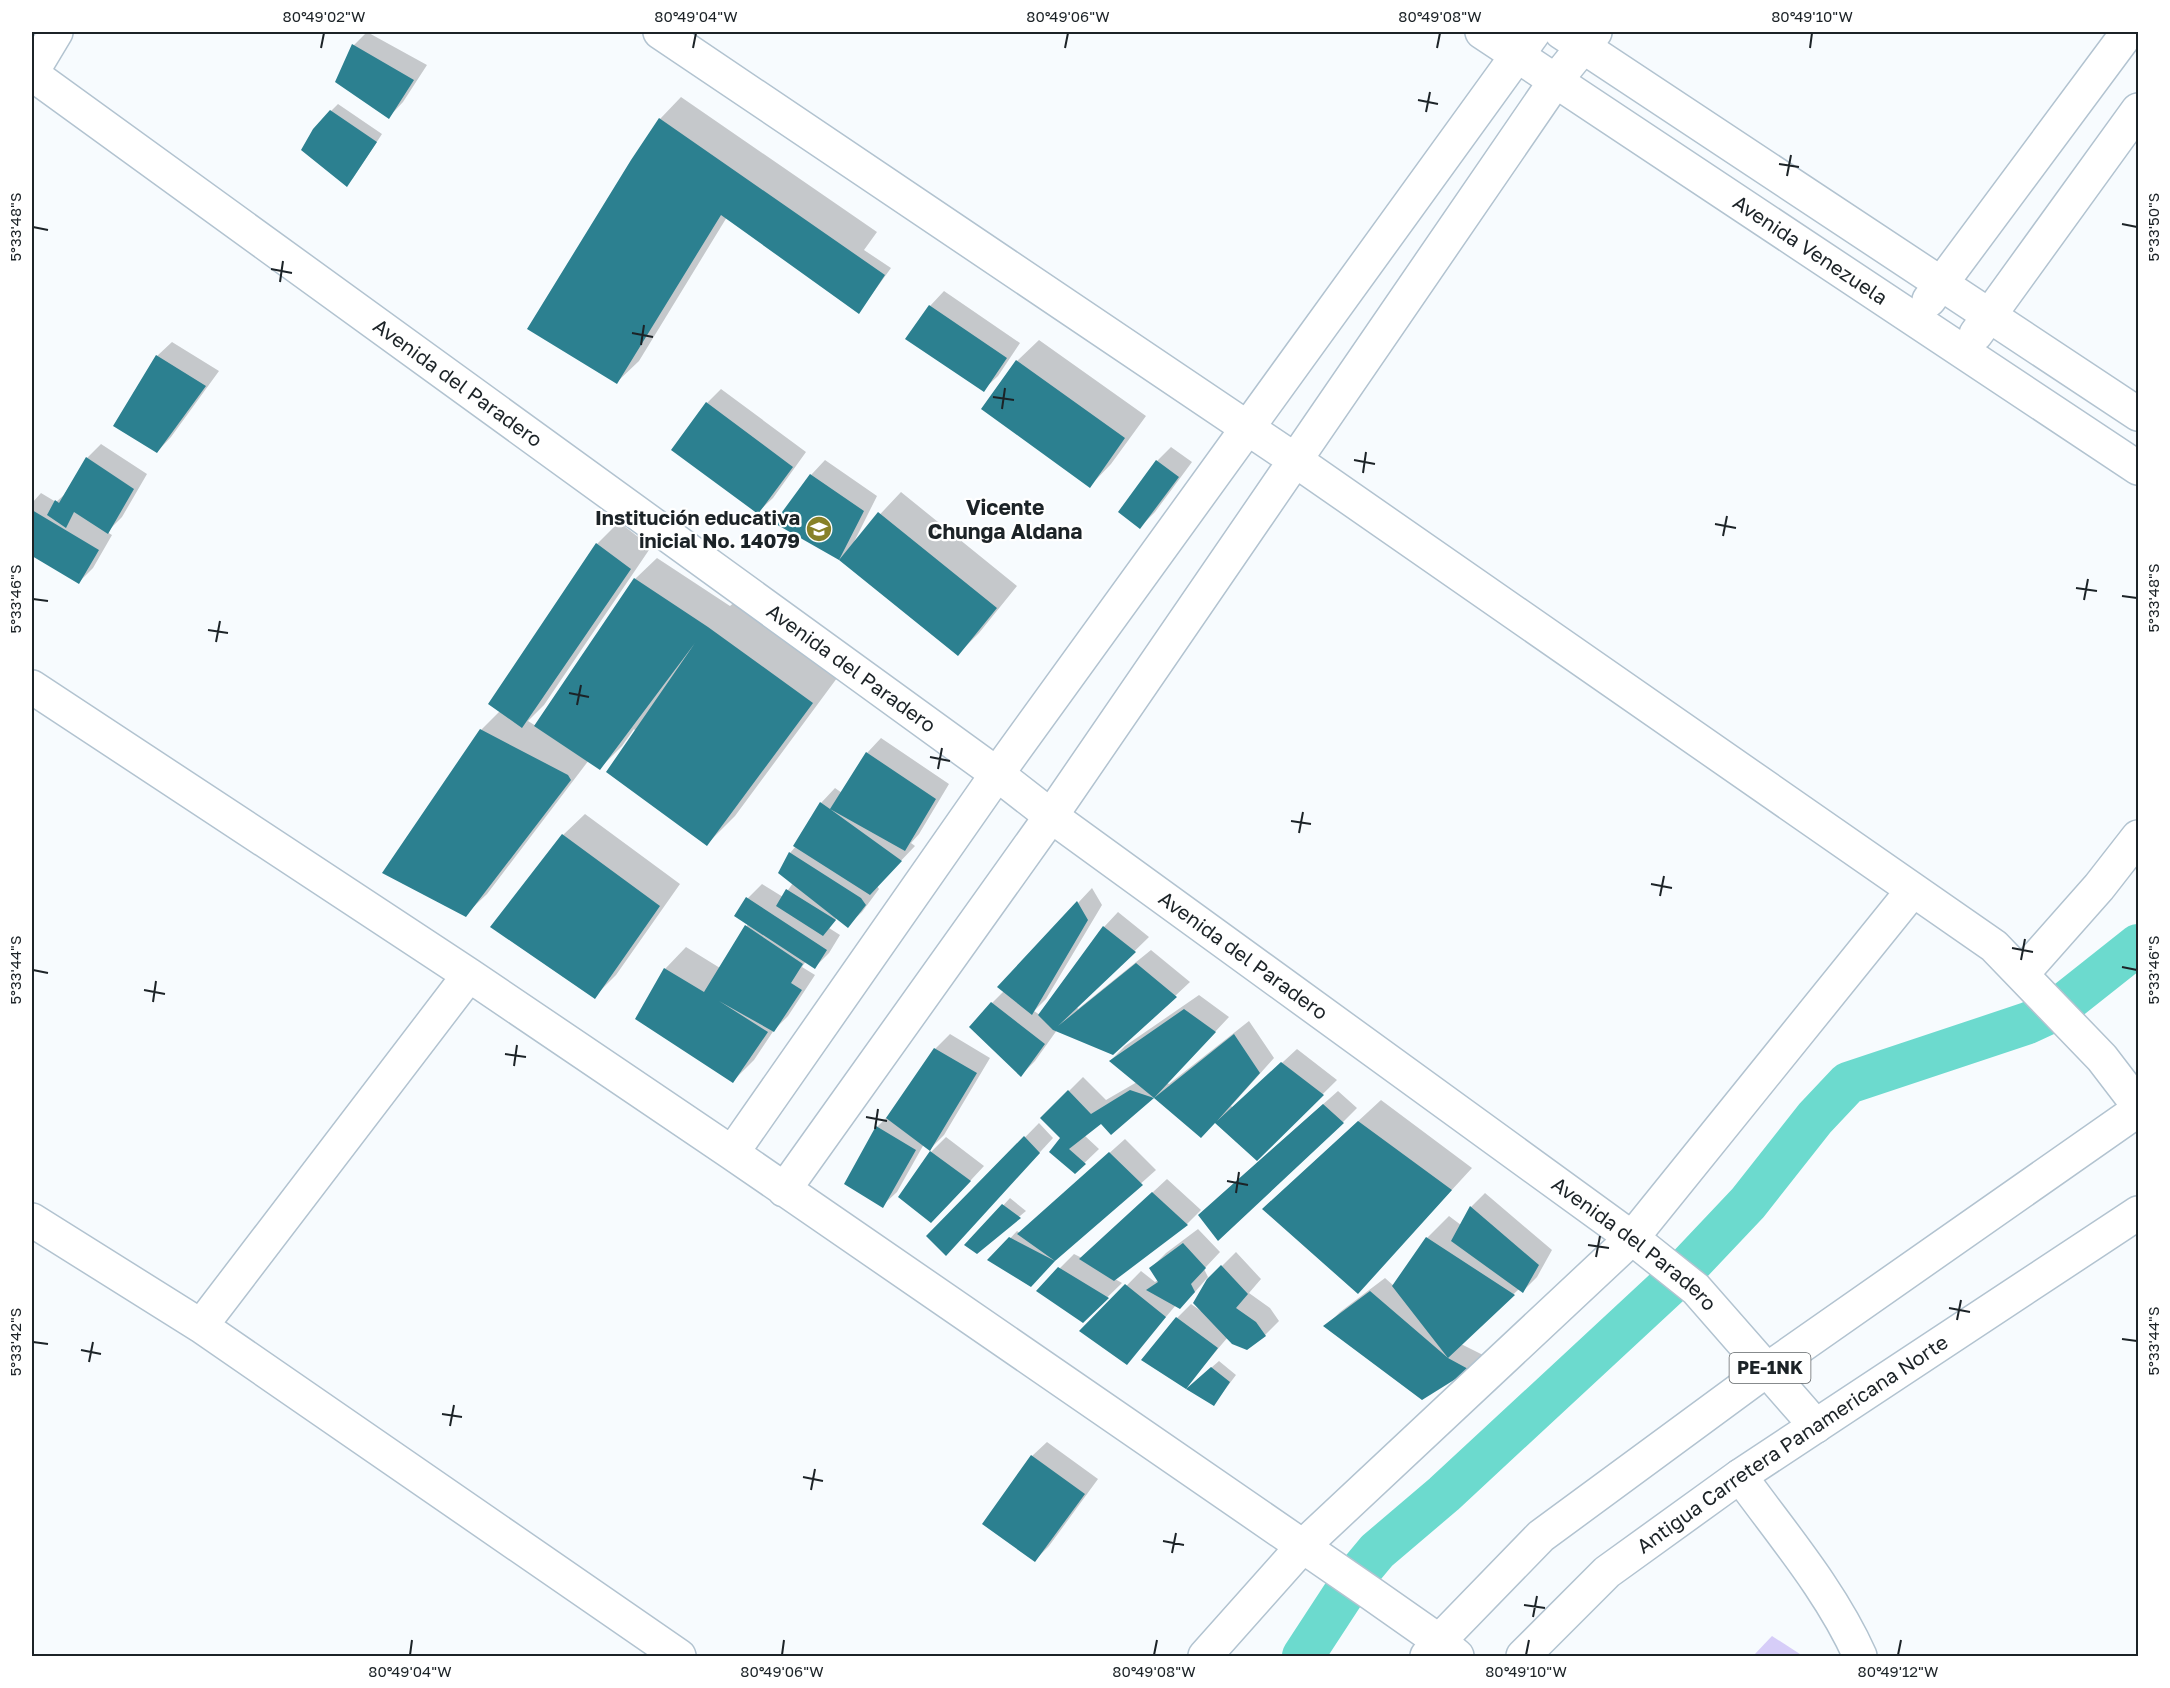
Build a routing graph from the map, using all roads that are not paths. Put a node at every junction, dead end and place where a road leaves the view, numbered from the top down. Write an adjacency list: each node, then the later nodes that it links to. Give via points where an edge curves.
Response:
1 (56, 32): 7 (street)
2 (660, 32): 15 (street)
3 (1482, 32): 6 (street, Avenida Venezuela)
4 (2128, 32): 10 (street)
5 (1580, 36): 8 (street); 10 (street)
6 (1526, 43): 8 (street, Avenida Venezuela); 15 (street)
7 (32, 73): 19 (street, Avenida del Paradero)
8 (1556, 80): 12 (street, Avenida Venezuela); 16 (street)
9 (2139, 110): 11 (street)
10 (1941, 283): 11 (street); 12 (street)
11 (1989, 316): 13 (street); 14 (street)
12 (1915, 318): 13 (street, Avenida Venezuela)
13 (1963, 353): 17 (street, Avenida Venezuela)
14 (2139, 414)
15 (1247, 427): 16 (street); 19 (street)
16 (1295, 460): 20 (street); 22 (street)
17 (2139, 468)
18 (32, 687): 24 (street)
19 (997, 774): 20 (street, Avenida del Paradero); 27 (street)
20 (1051, 816): 28 (street); 31 (street, Avenida del Paradero)
21 (2139, 837): 23 (street)
22 (1913, 890): 23 (street, via 1994,946); 31 (street)
23 (2022, 974): 25 (street, via 2102,1058)
24 (470, 975): 27 (street); 32 (street)
25 (2139, 1105)
26 (2139, 1110): 33 (street, PE-1NK)
27 (732, 1153): 28 (street)
28 (784, 1190): 36 (street)
29 (2139, 1213): 34 (street, Antigua Carretera Panamericana Norte)
30 (32, 1220): 32 (street)
31 (1632, 1238): 33 (street, Avenida del Paradero, via 1696,1289); 36 (street)
32 (201, 1326): 38 (street)
33 (1768, 1369): 34 (street, Avenida del Paradero); 37 (street, PE-1NK, via 1541,1536)
34 (1816, 1426): 35 (street, Antigua Carretera Panamericana Norte)
35 (1740, 1476): 40 (street, Antigua Carretera Panamericana Norte, via 1608,1572); 41 (street, via 1823,1591)
36 (1302, 1547): 37 (street); 39 (street)
37 (1441, 1651)
38 (679, 1656)
39 (1205, 1656)
40 (1523, 1656)
41 (1860, 1656)

